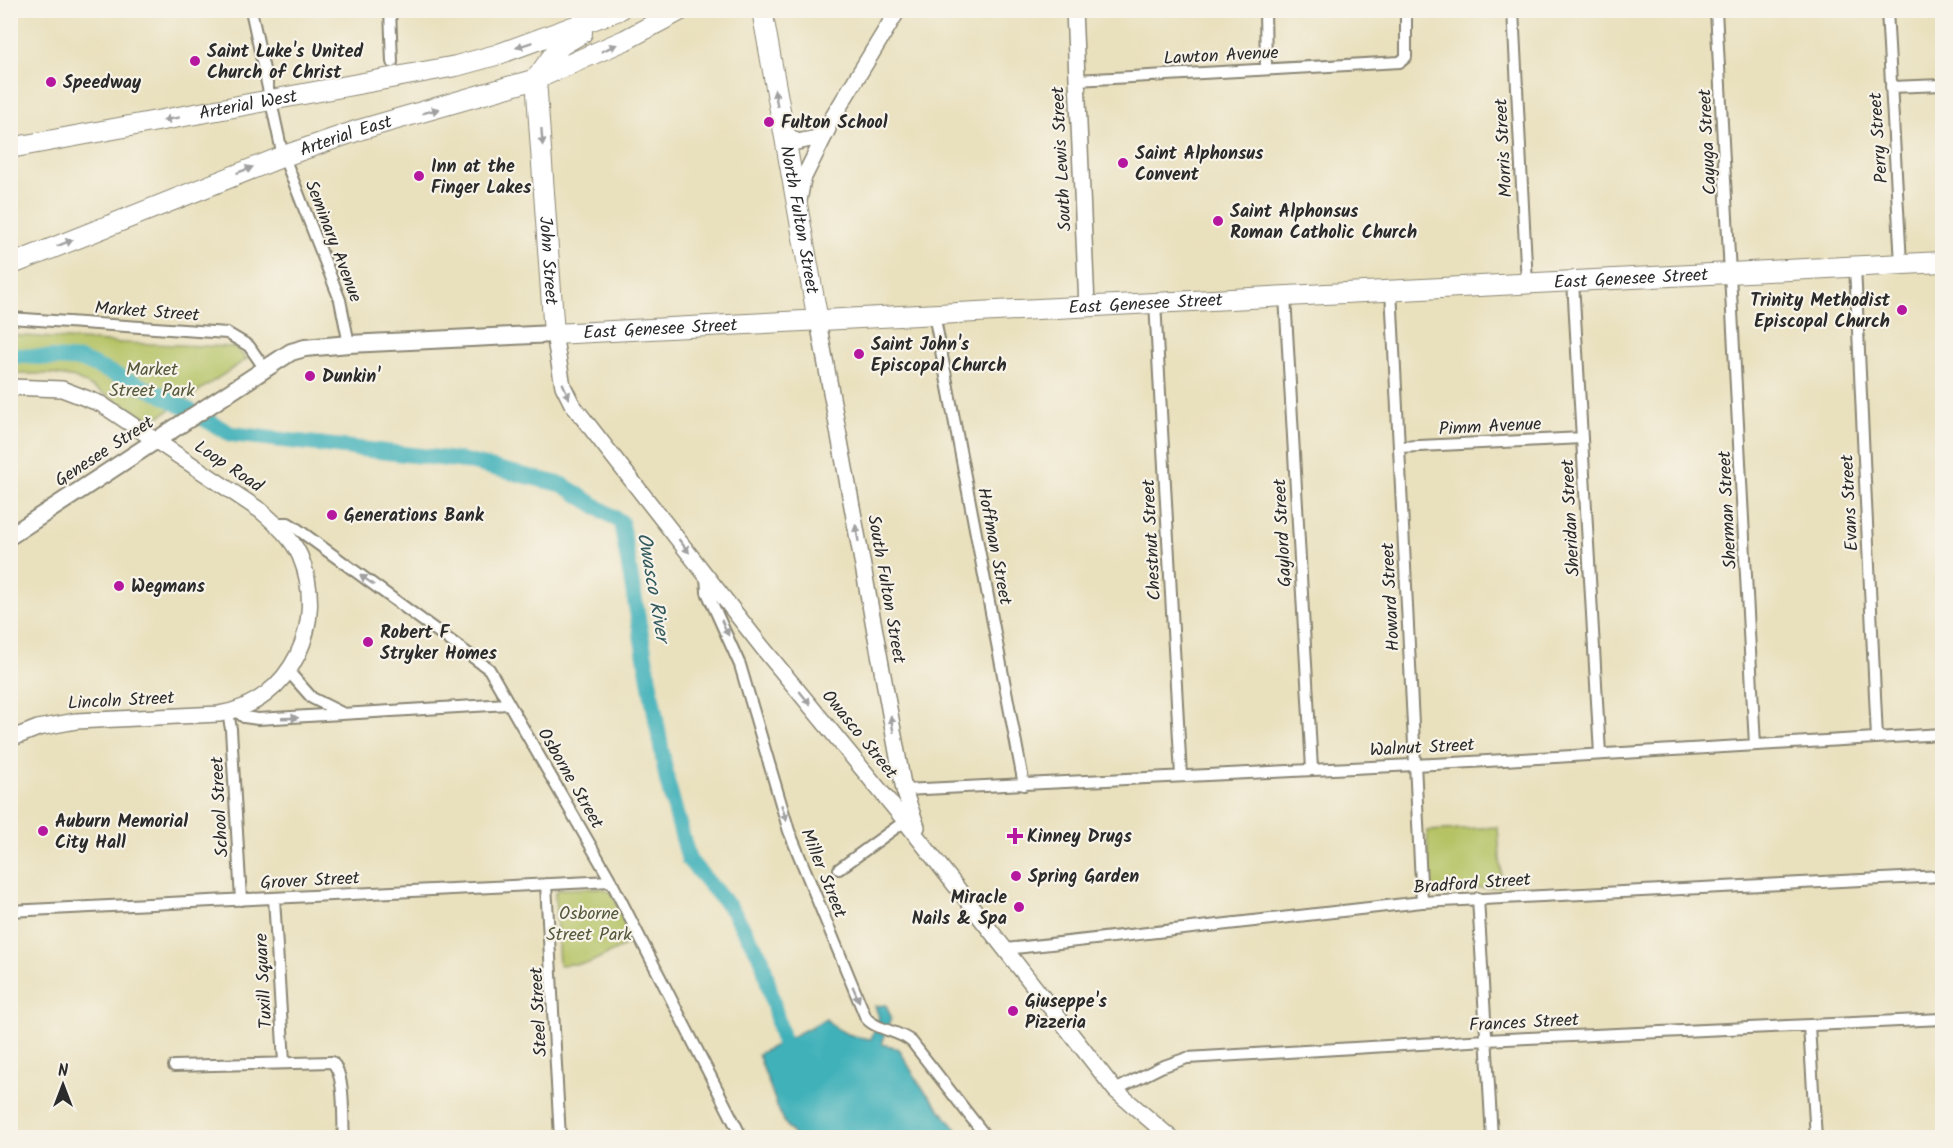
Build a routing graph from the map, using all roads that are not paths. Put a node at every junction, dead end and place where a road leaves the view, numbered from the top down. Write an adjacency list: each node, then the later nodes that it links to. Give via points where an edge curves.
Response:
1 (251, 10): 20 (street, Seminary Avenue)
2 (390, 10): 14 (street)
3 (619, 10): 13 (highway, Arterial West)
4 (681, 10): 16 (highway, Arterial East, one-way to 4, via 625,40)
5 (762, 10): 22 (highway, North Fulton Street, one-way to 5)
6 (898, 10): 21 (main road)
7 (1074, 10): 17 (main road, South Lewis Street)
8 (1265, 10): 15 (street)
9 (1406, 10): 15 (street, Lawton Avenue, via 1406,57 1400,62)
10 (1513, 10): 32 (street, Morris Street)
11 (1716, 10): 30 (street, Cayuga Street)
12 (1887, 10): 19 (street, Perry Street)
13 (595, 21): 16 (highway, via 560,46); 20 (highway, Arterial West, one-way to 20, via 456,66)
14 (392, 62)
15 (1266, 69): 17 (street, Lawton Avenue)
16 (536, 79): 24 (highway, Arterial East, one-way to 16); 40 (highway, John Street, one-way to 40)
17 (1077, 80): 36 (main road, South Lewis Street)
18 (1942, 85): 19 (street)
19 (1891, 87): 27 (street, Perry Street)
20 (270, 101): 23 (highway, Arterial West, one-way to 23); 24 (street, Seminary Avenue)
21 (832, 121): 22 (main road, via 816,138 806,142 797,142); 25 (main road, via 803,179)
22 (782, 130): 25 (highway, North Fulton Street)
23 (10, 148)
24 (284, 156): 28 (highway, Arterial East, one-way to 24); 41 (street, Seminary Avenue, via 340,300)
25 (798, 218): 39 (highway, North Fulton Street)
26 (1942, 262): 27 (highway, East Genesee Street)
27 (1901, 264): 29 (highway, East Genesee Street)
28 (10, 265)
29 (1855, 267): 30 (highway, East Genesee Street); 55 (street, Evans Street)
30 (1730, 273): 31 (highway, East Genesee Street); 57 (street, Sherman Street)
31 (1573, 281): 32 (highway, East Genesee Street); 44 (street, Sheridan Street)
32 (1527, 284): 33 (highway, East Genesee Street)
33 (1391, 290): 34 (highway, East Genesee Street); 46 (street, Howard Street)
34 (1285, 296): 35 (highway, East Genesee Street); 60 (street, Gaylord Street)
35 (1155, 302): 36 (highway, East Genesee Street); 61 (street, Chestnut Street)
36 (1087, 306): 37 (highway, East Genesee Street)
37 (934, 314): 39 (highway, East Genesee Street); 62 (street, Hoffman Street)
38 (10, 318): 42 (street, Market Street, via 227,333 249,346)
39 (818, 321): 40 (highway, East Genesee Street); 63 (main road, South Fulton Street, one-way to 39)
40 (554, 334): 41 (main road, East Genesee Street); 49 (main road, Owasco Street, one-way to 49, via 563,386 572,404)
41 (349, 344): 42 (main road, Genesee Street, via 291,352)
42 (265, 369): 45 (main road, Genesee Street)
43 (10, 387): 45 (main road, Loop Road, via 37,386 82,395)
44 (1582, 438): 46 (street, Pimm Avenue); 58 (street, Sheridan Street)
45 (156, 440): 47 (main road, Loop Road); 48 (main road, Genesee Street)
46 (1399, 447): 59 (street, Howard Street)
47 (275, 523): 50 (main road, Loop Road, via 300,556 310,598 305,639); 51 (street, Osborne Street, one-way to 47, via 486,666 296,528 288,523)
48 (10, 536)
49 (706, 574): 64 (main road, Owasco Street, one-way to 64); 86 (street, Miller Street, one-way to 86, via 707,592 741,665 789,831 870,1023 912,1042)
50 (289, 672): 52 (main road, Lincoln Street, via 266,693); 53 (street, Lincoln Street, via 312,698)
51 (508, 704): 53 (street, Lincoln Street); 69 (street, Osborne Street)
52 (232, 711): 53 (street, Lincoln Street, one-way to 53, via 258,719); 56 (main road, Lincoln Street, via 56,724); 73 (street, School Street)
53 (348, 715)
54 (1942, 734): 55 (street, Walnut Street)
55 (1877, 738): 57 (street, Walnut Street)
56 (10, 739)
57 (1755, 745): 58 (street, Walnut Street)
58 (1600, 754): 59 (street, Walnut Street)
59 (1415, 764): 60 (street, Walnut Street); 74 (street, Howard Street)
60 (1312, 769): 61 (street, Walnut Street)
61 (1181, 776): 62 (street, Walnut Street)
62 (1024, 785): 63 (street, Walnut Street)
63 (904, 790): 64 (main road); 66 (main road, South Fulton Street, via 910,812)
64 (888, 800): 65 (main road, Owasco Street)
65 (905, 821): 66 (main road, Owasco Street); 67 (street)
66 (934, 859): 76 (main road, Owasco Street)
67 (839, 869)
68 (1942, 876): 72 (street, Bradford Street)
69 (611, 881): 70 (street, Grover Street); 85 (street, Osborne Street)
70 (546, 884): 71 (street, Grover Street); 84 (street, Steel Street)
71 (274, 898): 73 (street, Grover Street); 80 (street, Tuxill Square)
72 (1478, 898): 74 (street, Bradford Street); 79 (street)
73 (241, 900): 75 (street, Grover Street)
74 (1422, 902): 76 (street, Bradford Street)
75 (10, 911)
76 (1006, 949): 82 (main road, Owasco Street)
77 (1942, 1019): 78 (street, Frances Street)
78 (1809, 1026): 79 (street, Frances Street); 89 (street)
79 (1486, 1040): 82 (street, Frances Street, via 1187,1058); 88 (street)
80 (284, 1062): 81 (street); 83 (street, via 332,1062 339,1073)
81 (174, 1066)
82 (1115, 1090): 87 (main road, Owasco Street)
83 (344, 1137)
84 (560, 1137)
85 (742, 1137)
86 (987, 1137)
87 (1171, 1137)
88 (1492, 1137)
89 (1816, 1137)

